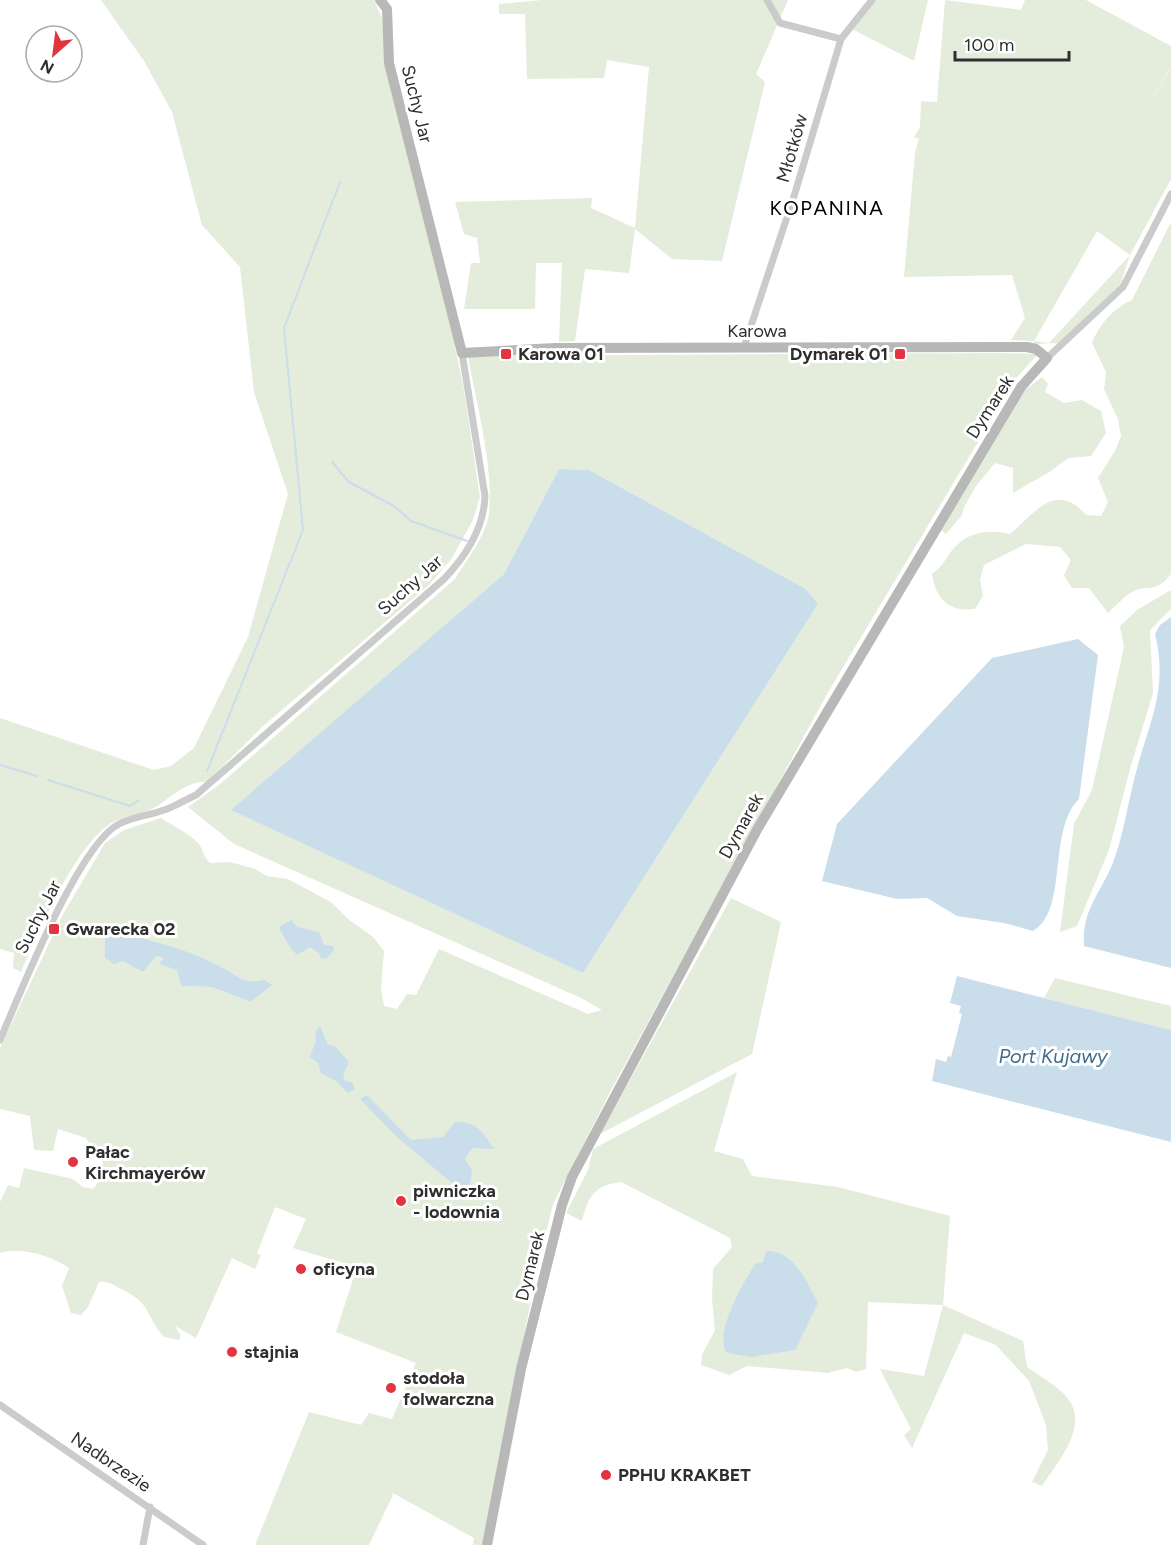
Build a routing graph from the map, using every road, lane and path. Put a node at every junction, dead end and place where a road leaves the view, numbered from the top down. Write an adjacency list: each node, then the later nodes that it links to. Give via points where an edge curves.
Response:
1 (380, 0): 4 (street)
2 (767, 0): 5 (street, via 780,23)
3 (872, 0): 5 (street, Młotków)
4 (389, 5): 8 (street, Suchy Jar, via 389,63)
5 (841, 39): 7 (street, Młotków)
6 (1171, 194): 9 (street, Dymarek, via 1123,287)
7 (744, 347): 8 (street, Karowa, via 555,348); 9 (street, Karowa, via 1027,347)
8 (462, 353): 10 (street, Suchy Jar, via 485,496 483,517 466,553 444,579 196,795 168,809 119,824 108,833 89,855 62,904)
9 (1047, 358): 15 (street, Dymarek, via 1021,387 813,732 572,1177 521,1369)
10 (0, 1040)
11 (0, 1405): 12 (street, Nadbrzezie)
12 (150, 1507): 13 (street); 14 (street, Nadbrzezie)
13 (143, 1545)
14 (203, 1545)
15 (487, 1545)

